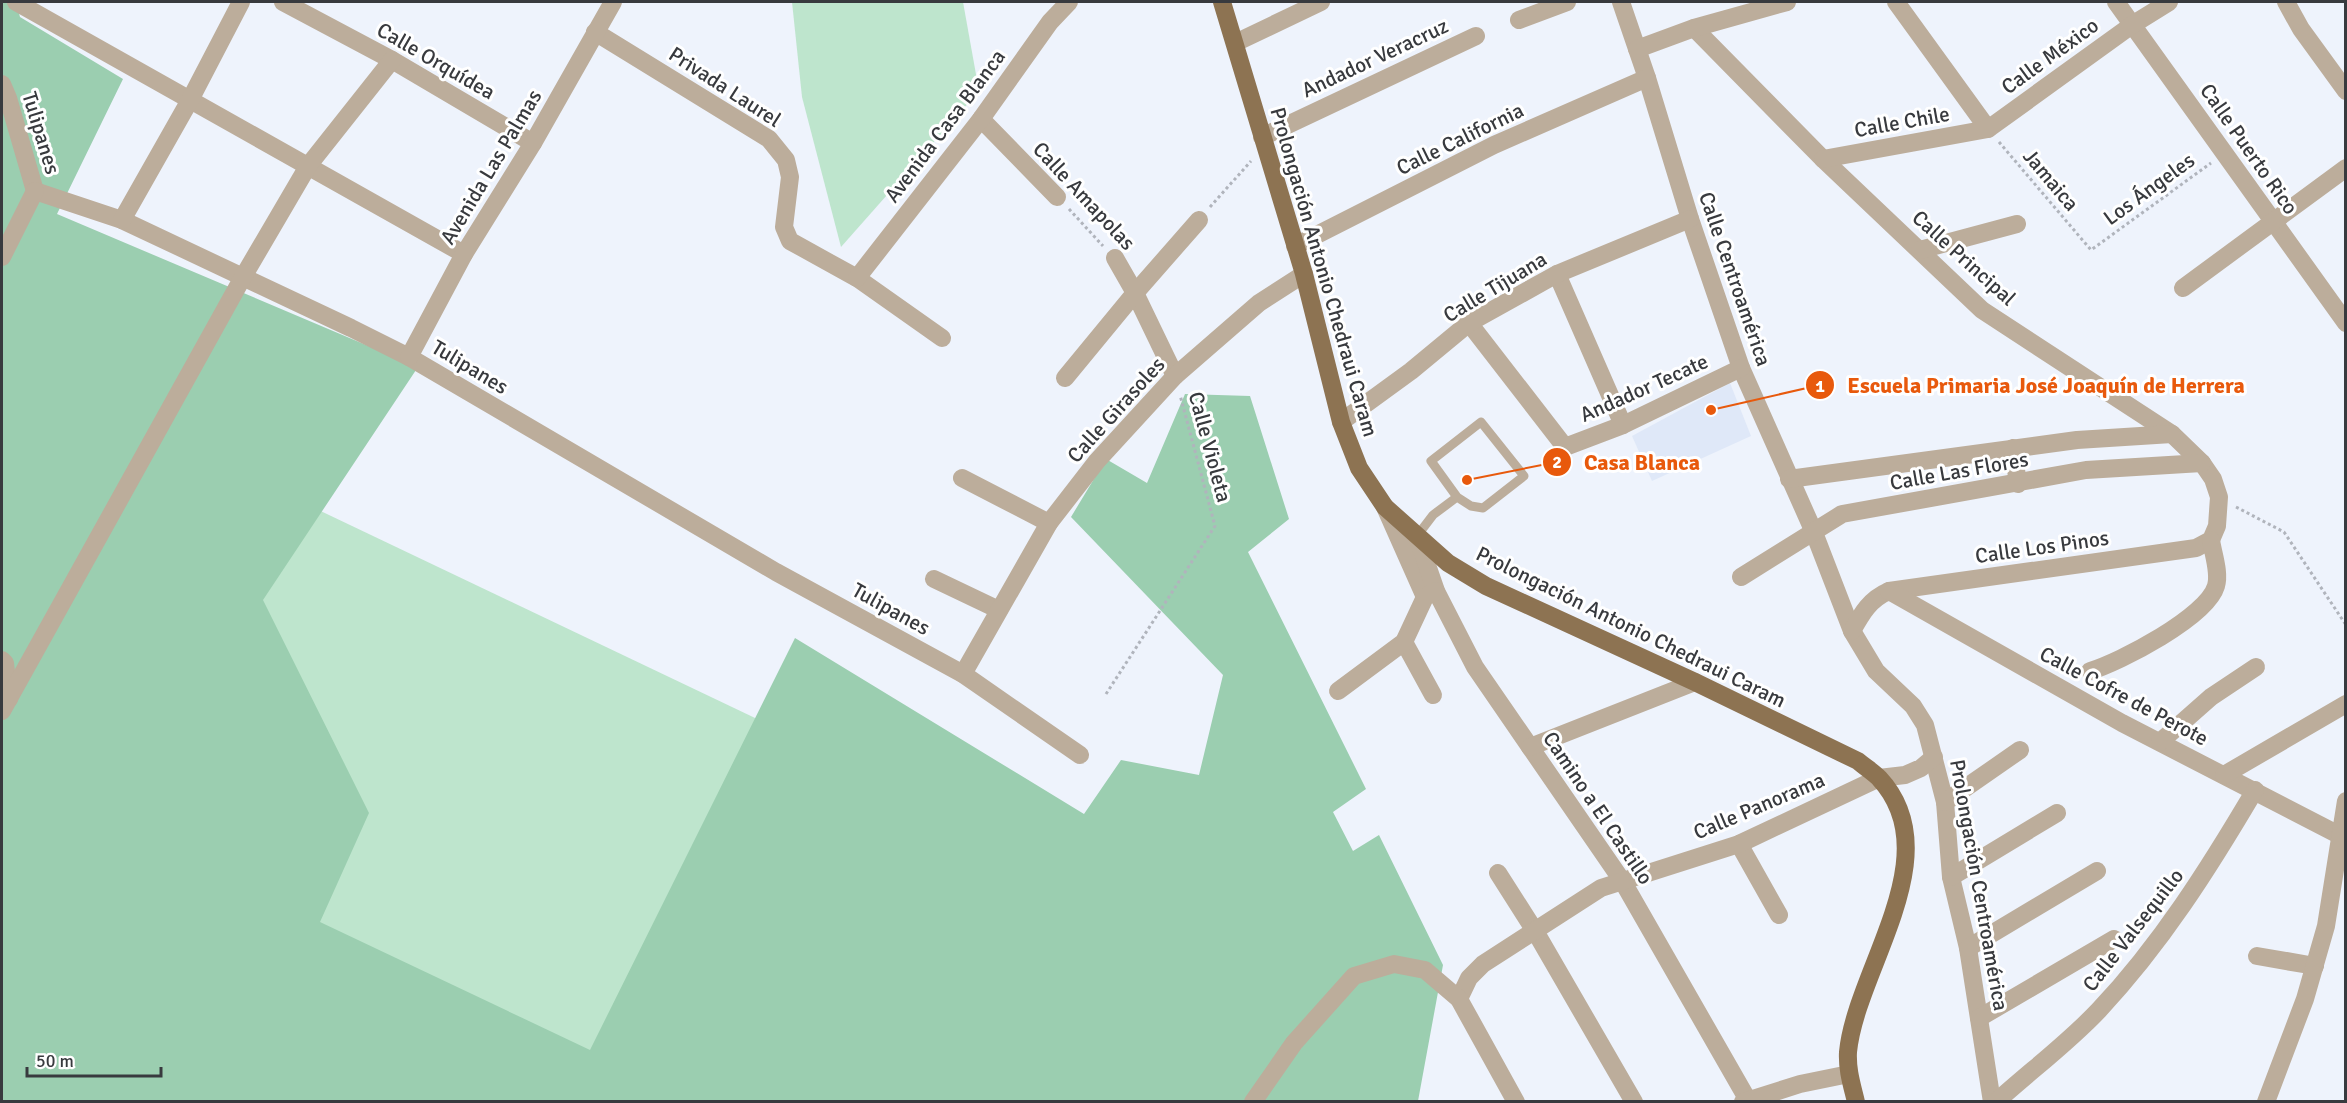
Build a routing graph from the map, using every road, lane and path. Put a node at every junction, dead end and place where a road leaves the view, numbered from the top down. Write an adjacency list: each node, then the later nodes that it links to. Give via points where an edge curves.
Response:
1 (20, 2): 26 (street)
2 (241, 2): 26 (street)
3 (283, 2): 22 (street, Calle Orquídea)
4 (614, 2): 18 (street, Avenida Las Palmas)
5 (1069, 2): 27 (street, Avenida Casa Blanca, via 1050,22)
6 (1222, 2): 20 (main road, Prolongación Antonio Chedraui Caram)
7 (1321, 2): 20 (street)
8 (1567, 2): 15 (street)
9 (1621, 2): 21 (street, Calle Centroamérica)
10 (1787, 2): 17 (street)
11 (1896, 2): 28 (street)
12 (2116, 2): 16 (street, Calle Puerto Rico)
13 (2169, 2): 16 (street, Calle México)
14 (2286, 2): 25 (street)
15 (1519, 20)
16 (2132, 25): 28 (street, Calle México); 31 (street, Calle Puerto Rico)
17 (1694, 28): 21 (street); 32 (street, Calle Principal)
18 (595, 32): 30 (street, Avenida Las Palmas); 51 (street, Privada Laurel, via 769,139 786,160 790,177 784,226 790,241)
19 (1476, 36): 29 (street, Andador Veracruz)
20 (1235, 43): 29 (main road, Prolongación Antonio Chedraui Caram)
21 (1637, 49): 23 (street, Calle Centroamérica)
22 (392, 60): 30 (street, Calle Orquídea); 33 (street)
23 (1647, 78): 37 (street, Calle Centroamérica); 42 (street, Calle California, via 1494,145)
24 (2, 84): 35 (street, Tulipanes)
25 (2346, 91)
26 (190, 99): 33 (street); 38 (street)
27 (981, 119): 36 (street, Calle Amapolas); 51 (street, Avenida Casa Blanca)
28 (1988, 129): 32 (street, Calle Chile); 44 (path, Jamaica)
29 (1263, 141): 39 (path); 42 (main road, Prolongación Antonio Chedraui Caram)
30 (533, 143): 45 (street, Avenida Las Palmas)
31 (2225, 153): 40 (street, Calle Puerto Rico); 44 (path, Los Ángeles)
32 (1823, 159): 43 (street, Calle Principal)
33 (308, 165): 45 (street); 50 (street)
34 (2346, 168): 40 (street)
35 (35, 191): 38 (street, Tulipanes); 46 (street)
36 (1058, 197): 47 (path, Calle Amapolas)
37 (1690, 219): 49 (street, Calle Tijuana); 58 (street, Calle Centroamérica)
38 (122, 220): 50 (street, Tulipanes)
39 (1199, 220): 53 (street)
40 (2273, 223): 52 (street); 55 (street, Calle Puerto Rico)
41 (2017, 224): 43 (street)
42 (1295, 246): 48 (main road, Prolongación Antonio Chedraui Caram)
43 (1920, 250): 63 (street, Calle Principal, via 1982,310)
44 (2091, 250)
45 (464, 254): 57 (street, Avenida Las Palmas)
46 (2, 257)
47 (1115, 258): 53 (street, Calle Amapolas)
48 (1304, 274): 59 (street, Calle Girasoles, via 1259,303); 61 (main road, Prolongación Antonio Chedraui Caram)
49 (1557, 274): 54 (street, Calle Tijuana); 62 (street)
50 (243, 277): 57 (street, Tulipanes); 93 (street)
51 (857, 279): 56 (street, Privada Laurel)
52 (2183, 288)
53 (1135, 292): 59 (street, Calle Amapolas); 60 (street)
54 (1469, 323): 61 (street, Calle Tijuana); 62 (street, Andador Tecate, via 1565,447)
55 (2346, 323)
56 (942, 338)
57 (409, 357): 87 (street, Tulipanes, via 776,572)
58 (1741, 368): 62 (street, Andador Tecate); 67 (street, Calle Centroamérica)
59 (1175, 376): 72 (street, Calle Girasoles, via 1097,461); 90 (path, Calle Violeta, via 1215,526)
60 (1065, 378)
61 (1341, 422): 71 (main road, Prolongación Antonio Chedraui Caram, via 1359,468)
62 (1623, 425)
63 (2172, 434): 64 (street, Calle Las Flores); 65 (street, Calle Principal)
64 (2013, 448): 67 (street, Calle Las Flores); 68 (street)
65 (2202, 463): 68 (street, Calle Las Flores, via 2086,470); 70 (street, Calle Principal)
66 (962, 478): 72 (street)
67 (1789, 479): 73 (street, Calle Centroamérica)
68 (2018, 484): 73 (street, Calle Las Flores, via 1842,514)
69 (1457, 497): 69 (lane, via 1483,508 1524,476 1481,422 1431,461); 74 (lane, via 1433,515)
70 (2219, 497): 75 (street, via 2217,526); 81 (path, via 2284,532)
71 (1385, 507): 74 (main road, Prolongación Antonio Chedraui Caram); 79 (street, Camino a El Castillo)
72 (1049, 523): 80 (street, Calle Girasoles)
73 (1813, 530): 76 (street, Calle Las Flores); 82 (street, Calle Centroamérica)
74 (1417, 537): 79 (street, Camino a El Castillo); 88 (main road, Prolongación Antonio Chedraui Caram, via 1486,586)
75 (2211, 540): 78 (street, Calle Los Pinos, via 2196,548); 86 (street, via 2218,577 2209,599 2168,632 2109,665)
76 (1741, 577)
77 (934, 579): 80 (street)
78 (1889, 591): 82 (street, Calle Los Pinos, via 1877,596); 94 (street, Calle Cofre de Perote)
79 (1431, 594): 83 (street); 95 (street, Camino a El Castillo)
80 (999, 610): 87 (street, Calle Girasoles)
81 (2346, 625)
82 (1852, 631): 98 (street, Prolongación Centroamérica, via 1876,671 1913,706 1925,724)
83 (1404, 642): 89 (street); 91 (street)
84 (2, 660): 93 (street)
85 (2256, 667): 94 (street, via 2211,697)
86 (2090, 671)
87 (963, 674): 97 (street, Tulipanes)
88 (1695, 682): 95 (street); 100 (main road, Prolongación Antonio Chedraui Caram, via 1857,762)
89 (1338, 691)
90 (1106, 694)
91 (1433, 695)
92 (2346, 704): 99 (street)
93 (5, 705)
94 (2160, 742): 99 (street, Calle Cofre de Perote)
95 (1530, 747): 110 (street, Camino a El Castillo)
96 (2020, 750): 103 (street)
97 (1080, 755)
98 (1934, 757): 100 (street, Calle Panorama, via 1905,775); 103 (street, Prolongación Centroamérica)
99 (2224, 775): 101 (street, Calle Cofre de Perote)
100 (1879, 778): 106 (street, Calle Panorama); 119 (main road, Prolongación Antonio Chedraui Caram, via 1905,827 1906,858 1898,900 1852,1026)
101 (2255, 790): 105 (street, Calle Cofre de Perote); 125 (street, Calle Valsequillo, via 2207,871 2142,961 2097,1012)
102 (2346, 801): 105 (street)
103 (1945, 802): 109 (street, Prolongación Centroamérica)
104 (2057, 813): 109 (street)
105 (2341, 836): 116 (street)
106 (1739, 844): 110 (street, Calle Panorama); 111 (street)
107 (2097, 871): 114 (street)
108 (1498, 873): 112 (street)
109 (1951, 877): 114 (street, Prolongación Centroamérica)
110 (1623, 882): 112 (street, Calle Panorama, via 1601,888); 123 (street, Camino a El Castillo)
111 (1779, 915)
112 (1535, 931): 117 (street, Calle Panorama, via 1484,964 1469,978); 122 (street)
113 (2114, 939): 118 (street)
114 (1968, 948): 118 (street, Prolongación Centroamérica)
115 (2257, 956): 116 (street)
116 (2315, 966): 126 (street)
117 (1459, 999): 120 (street, via 1425,969 1394,964 1354,976 1294,1042); 121 (street)
118 (1979, 1018): 125 (street, Prolongación Centroamérica)
119 (1849, 1074): 123 (street); 124 (main road, Prolongación Antonio Chedraui Caram)
120 (1252, 1101)
121 (1516, 1101)
122 (1634, 1101)
123 (1747, 1101)
124 (1856, 1101)
125 (1994, 1101)
126 (2266, 1101)

